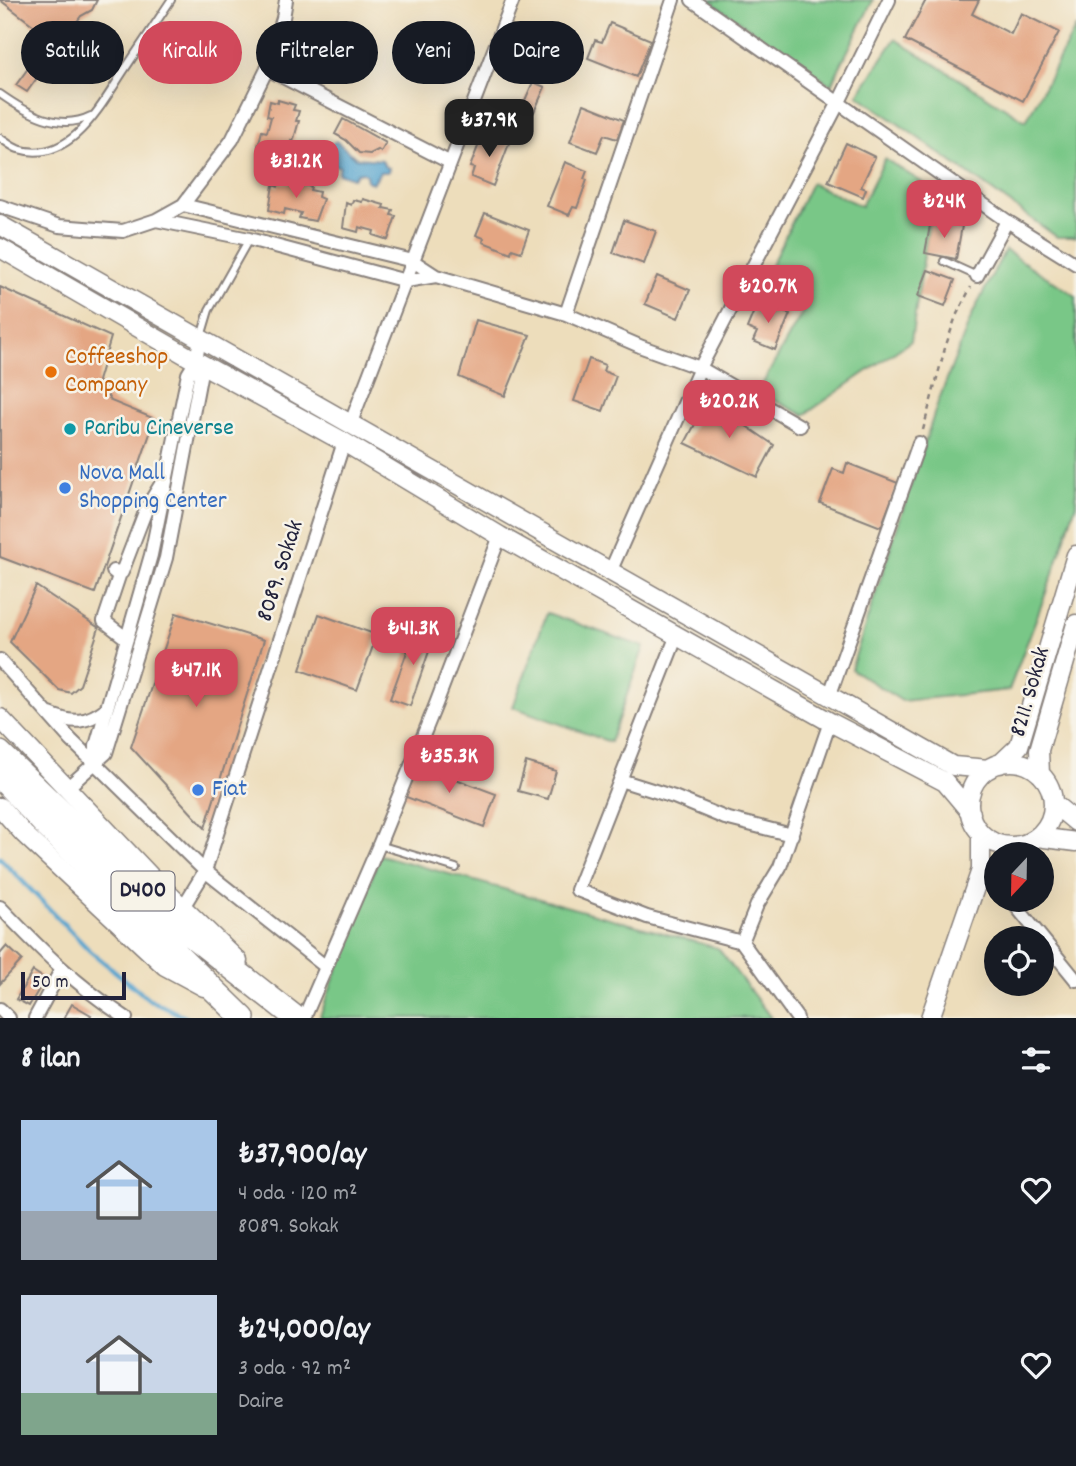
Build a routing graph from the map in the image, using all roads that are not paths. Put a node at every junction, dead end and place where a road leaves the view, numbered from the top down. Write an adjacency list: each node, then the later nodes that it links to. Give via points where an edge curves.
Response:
1 (171, 0): 12 (lane)
2 (286, 0): 7 (street)
3 (513, 0): 14 (street)
4 (673, 0): 28 (street)
5 (692, 0): 11 (street)
6 (889, 0): 11 (street)
7 (282, 21)
8 (260, 84): 15 (street, via 232,140)
9 (296, 84): 14 (street)
10 (0, 94): 12 (lane, via 46,121 79,122)
11 (838, 104): 18 (street); 31 (street)
12 (96, 113): 13 (lane, via 78,134 40,152 16,149)
13 (0, 138)
14 (449, 162): 22 (street)
15 (183, 205): 17 (street); 22 (street)
16 (0, 206): 17 (street, via 59,226 123,231)
17 (156, 220): 20 (street)
18 (1007, 221): 24 (street); 26 (street)
19 (0, 225): 29 (street)
20 (249, 239): 27 (street); 29 (lane, via 209,310)
21 (0, 248): 30 (street)
22 (413, 261): 25 (street); 27 (street)
23 (944, 261): 26 (lane)
24 (1076, 264)
25 (436, 276): 27 (street); 28 (street)
26 (977, 276)
27 (406, 281): 32 (street)
28 (566, 314): 31 (street)
29 (200, 338): 30 (street); 32 (street)
30 (196, 361): 34 (street); 36 (street, via 188,374); 50 (street, via 200,377 166,558 106,753)
31 (700, 368): 33 (street); 39 (street)
32 (351, 425): 39 (street)
33 (800, 426)
34 (344, 442): 37 (street); 68 (street, 8089. Sokak)
35 (919, 443): 44 (street)
36 (167, 475): 42 (street); 42 (street, via 147,507 122,572 113,571 119,576 104,621)
37 (500, 536): 41 (street); 66 (street)
38 (1076, 555): 51 (street, via 1019,746)
39 (610, 572): 44 (street)
40 (1076, 625): 52 (street, 8211. Sokak, via 1039,750)
41 (677, 635): 48 (street); 54 (street)
42 (127, 639): 45 (street)
43 (0, 660): 46 (street)
44 (829, 697): 51 (street, via 953,766)
45 (107, 708): 46 (street, via 93,719 69,722); 50 (street)
46 (47, 712): 50 (street)
47 (0, 718): 55 (street)
48 (830, 722): 58 (street, via 945,782); 61 (street)
49 (0, 753): 78 (highway, D400, via 184,930)
50 (95, 762): 55 (street); 68 (street)
51 (994, 766): 52 (street, via 1022,763); 58 (street, via 975,782)
52 (1040, 774): 56 (street)
53 (0, 777): 77 (highway, D400)
54 (620, 780): 61 (street, via 725,818); 73 (street, via 577,890 647,917)
55 (67, 788): 71 (street)
56 (1053, 803): 59 (street); 62 (street, via 1050,821)
57 (0, 807): 77 (street, via 165,966)
58 (971, 813): 60 (street)
59 (1076, 822)
60 (981, 833): 63 (street); 87 (street, via 981,870)
61 (792, 835): 73 (street)
62 (1037, 836): 64 (street); 65 (street)
63 (994, 842)
64 (1027, 842)
65 (1076, 842)
66 (379, 845): 67 (lane); 74 (street)
67 (456, 869)
68 (205, 871): 71 (street, 8089. Sokak); 74 (street)
69 (984, 895): 88 (street)
70 (0, 906): 75 (street)
71 (183, 907): 78 (street, via 238,960)
72 (1021, 912): 76 (street)
73 (742, 943): 86 (street)
74 (326, 967): 85 (street)
75 (61, 970): 81 (street); 82 (street)
76 (1076, 979)
77 (216, 993): 83 (highway, D400)
78 (264, 994): 84 (highway, D400)
79 (0, 1009): 80 (street)
80 (9, 1018)
81 (34, 1018)
82 (126, 1018)
83 (243, 1018)
84 (296, 1018)
85 (304, 1018)
86 (797, 1018)
87 (930, 1018)
88 (942, 1018)

